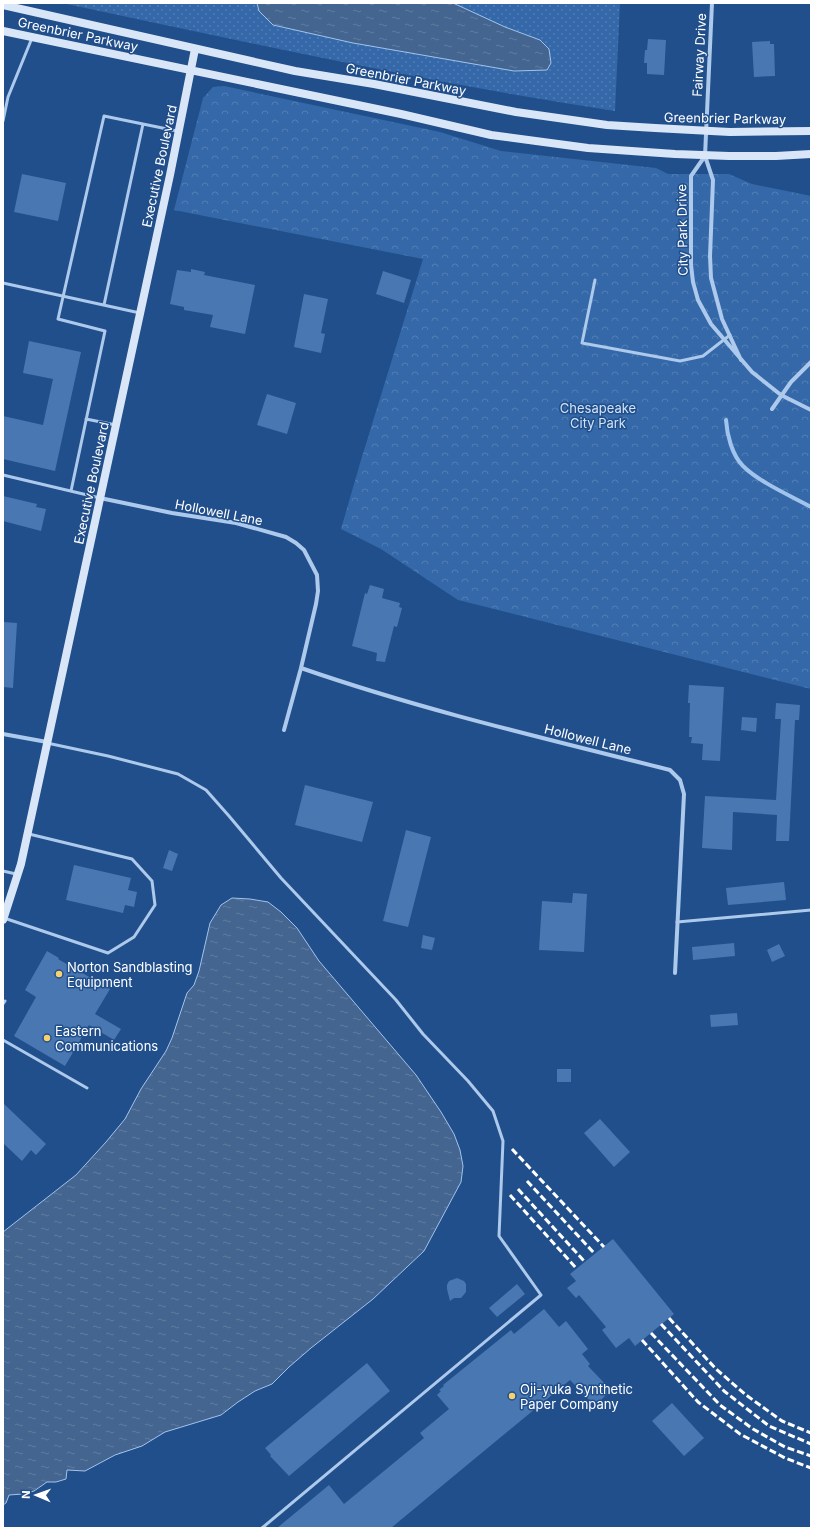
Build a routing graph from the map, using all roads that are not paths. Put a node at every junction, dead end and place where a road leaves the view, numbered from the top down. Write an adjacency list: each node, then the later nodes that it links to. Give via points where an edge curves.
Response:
1 (712, 3): 11 (street, Fairway Drive)
2 (3, 5): 5 (main road, Greenbrier Parkway)
3 (3, 31): 4 (main road, Greenbrier Parkway)
4 (32, 38): 6 (main road, Greenbrier Parkway); 8 (lane)
5 (195, 49): 6 (main road, Executive Boulevard); 11 (main road, Greenbrier Parkway, via 295,71 516,112 607,125)
6 (190, 70): 13 (main road, Executive Boulevard); 15 (main road, Greenbrier Parkway, via 491,134 588,148)
7 (3, 96): 8 (lane)
8 (8, 97): 9 (lane)
9 (3, 121)
10 (144, 124): 13 (lane); 18 (lane, via 104,116); 19 (lane)
11 (706, 130): 12 (main road, Greenbrier Parkway); 15 (street, Fairway Drive)
12 (811, 130)
13 (179, 131): 20 (main road, Executive Boulevard)
14 (811, 154): 15 (main road, Greenbrier Parkway)
15 (705, 156): 21 (street, City Park Drive, via 713,180 711,278 722,319); 22 (street, City Park Drive, via 691,176 690,265 698,300 711,324)
16 (595, 280): 22 (lane, via 582,343 680,360 703,356)
17 (3, 283): 18 (lane)
18 (63, 296): 19 (lane); 28 (lane, via 58,319 105,331)
19 (104, 305): 20 (lane)
20 (140, 313): 29 (main road, Executive Boulevard)
21 (730, 335): 22 (lane); 23 (street, City Park Drive)
22 (724, 340): 23 (street, City Park Drive)
23 (741, 360): 25 (street, City Park Drive)
24 (811, 362): 25 (street)
25 (781, 395): 26 (street); 27 (street, City Park Drive)
26 (772, 409)
27 (811, 410)
28 (86, 419): 29 (lane); 31 (lane)
29 (116, 426): 32 (main road, Executive Boulevard)
30 (3, 475): 31 (lane)
31 (71, 491): 32 (lane)
32 (100, 498): 33 (street, Hollowell Lane, via 236,523 296,542 304,550 317,575 318,592); 36 (main road, Executive Boulevard)
33 (301, 668): 34 (street, Hollowell Lane); 42 (street, Hollowell Lane, via 503,728 670,770 680,780 684,794)
34 (284, 730)
35 (3, 734): 36 (street)
36 (47, 742): 37 (main road, Executive Boulevard); 48 (lane, via 178,774 206,790 281,878 468,1081 493,1111 503,1141 499,1236 541,1295)
37 (28, 833): 39 (main road, Executive Boulevard); 41 (lane, via 132,860 152,881 155,905 134,937 108,953)
38 (3, 871): 39 (lane)
39 (18, 875): 41 (main road, Executive Boulevard)
40 (811, 910): 42 (lane)
41 (4, 919)
42 (677, 922): 43 (street, Hollowell Lane)
43 (675, 973)
44 (5, 1000): 45 (lane)
45 (3, 1004)
46 (3, 1040): 47 (lane)
47 (87, 1088)
48 (262, 1528)

